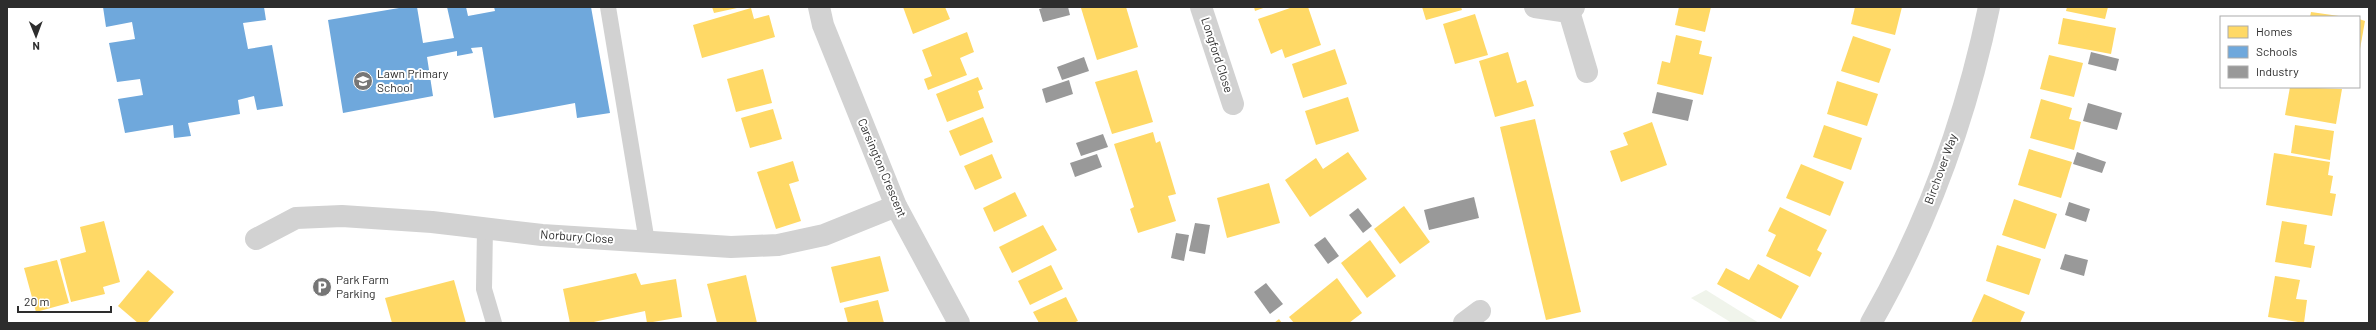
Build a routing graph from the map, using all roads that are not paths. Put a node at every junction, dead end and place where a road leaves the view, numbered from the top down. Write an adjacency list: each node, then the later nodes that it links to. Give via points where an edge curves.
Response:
1 (608, 7): 12 (lane)
2 (819, 7): 9 (street, Carsington Crescent, via 823,25)
3 (1201, 7): 8 (street, Longford Close)
4 (1535, 7): 6 (street, via 1562,11)
5 (1989, 7): 15 (street, Birchover Way, via 1970,83 1943,169 1894,284)
6 (1571, 8): 7 (street)
7 (1587, 72)
8 (1233, 104)
9 (896, 206): 12 (street, Norbury Close, via 824,235 778,245 731,247); 14 (street, Carsington Crescent)
10 (485, 228): 11 (street, Norbury Close, via 327,216 296,218); 12 (street, Norbury Close, via 542,236); 13 (lane, via 484,288)
11 (256, 239)
12 (647, 242)
13 (494, 323)
14 (959, 323)
15 (1871, 323)

